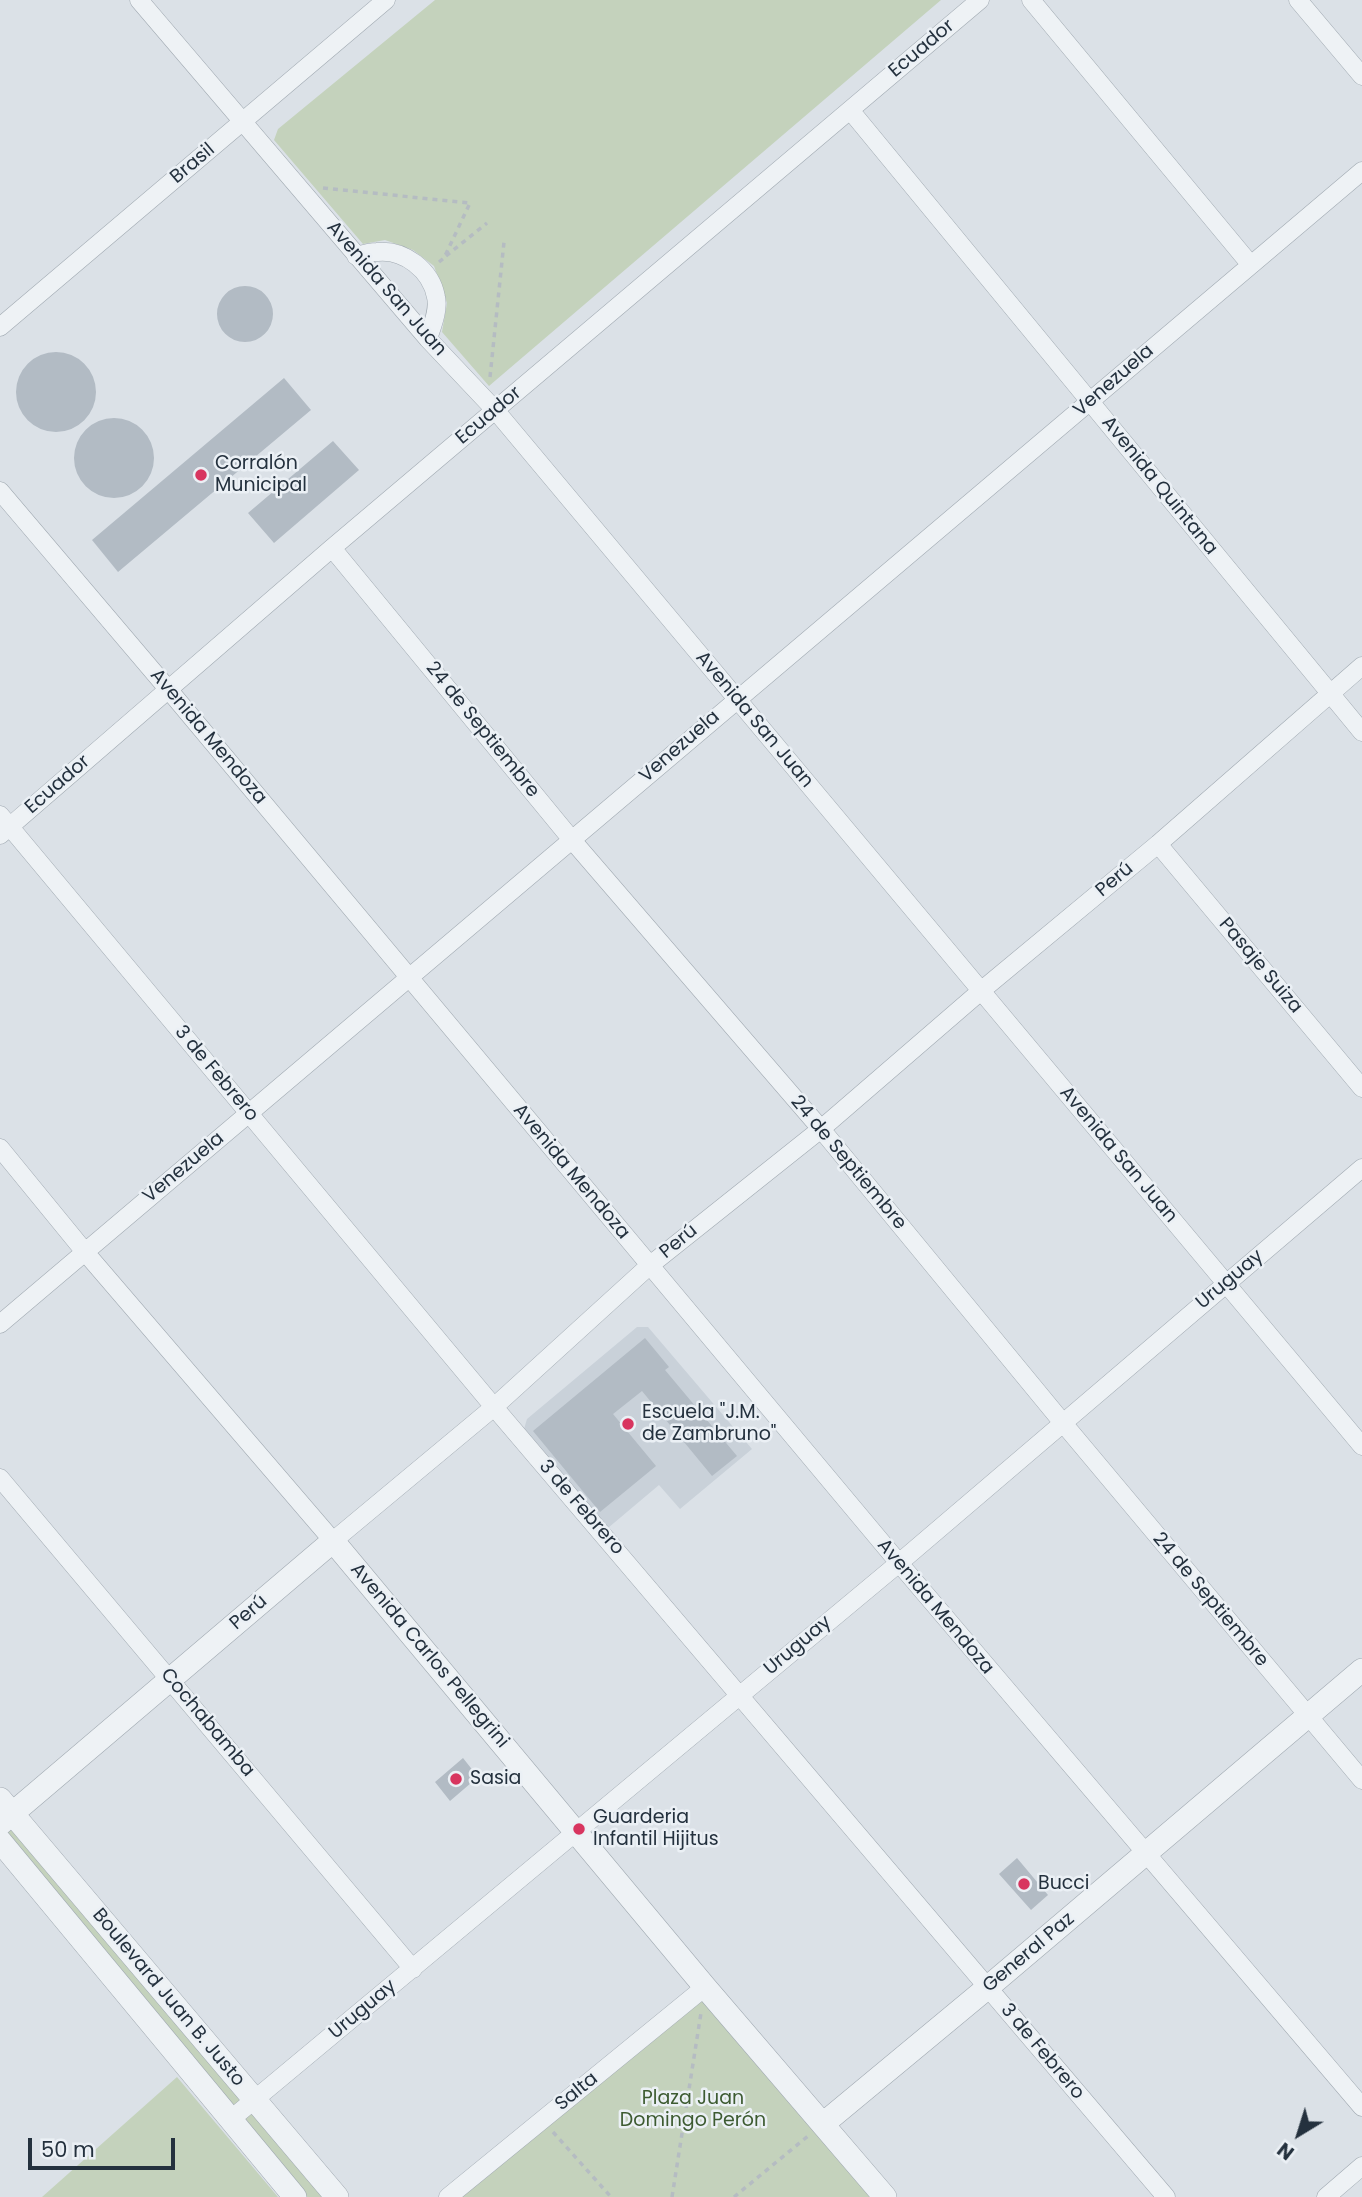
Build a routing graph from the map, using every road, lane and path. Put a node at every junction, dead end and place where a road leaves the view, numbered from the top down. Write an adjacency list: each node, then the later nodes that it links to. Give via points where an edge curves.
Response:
1 (139, 0): 8 (street, Avenida San Juan)
2 (386, 0): 8 (street, Brasil)
3 (980, 0): 7 (street, Ecuador)
4 (1031, 0): 15 (street)
5 (1298, 0): 6 (street)
6 (1362, 76)
7 (850, 110): 20 (street, Avenida Quintana); 21 (street, Ecuador)
8 (242, 123): 13 (street, Avenida San Juan); 17 (street, Brasil)
9 (1362, 171): 15 (street, Venezuela)
10 (314, 187): 14 (path, via 470,202)
11 (488, 223): 14 (path)
12 (504, 242): 19 (path)
13 (356, 256): 16 (street, via 379,251 402,255); 18 (street, Avenida San Juan)
14 (444, 258): 16 (path)
15 (1250, 264): 20 (street, Venezuela)
16 (427, 273): 18 (street, via 436,298)
17 (0, 327)
18 (428, 339): 21 (street, Avenida San Juan)
19 (489, 386)
20 (1090, 402): 26 (street, Avenida Quintana); 27 (street, Venezuela)
21 (496, 411): 23 (street, Ecuador); 27 (street, Avenida San Juan)
22 (0, 491): 25 (street, Avenida Mendoza)
23 (332, 548): 25 (street, Ecuador); 30 (street, 24 de Septiembre)
24 (1362, 666): 26 (street, Perú)
25 (168, 689): 29 (street, Ecuador); 32 (street, Avenida Mendoza)
26 (1330, 694): 28 (street, Avenida Quintana); 31 (street, Perú)
27 (736, 699): 30 (street, Venezuela); 33 (street, Avenida San Juan)
28 (1362, 732)
29 (3, 825): 35 (street, 3 de Febrero)
30 (572, 840): 32 (street, Venezuela); 36 (street, 24 de Septiembre)
31 (1158, 844): 33 (street, Perú); 34 (street, Pasaje Suiza)
32 (409, 979): 35 (street, Venezuela); 40 (street, Avenida Mendoza)
33 (982, 990): 36 (street, Perú); 41 (street, Avenida San Juan)
34 (1362, 1088)
35 (249, 1114): 39 (street, Venezuela); 43 (street, 3 de Febrero)
36 (821, 1129): 40 (street, Perú); 44 (street, 24 de Septiembre)
37 (0, 1148): 39 (street, Avenida Carlos Pellegrini)
38 (1362, 1168): 41 (street, Uruguay)
39 (85, 1252): 42 (street, Venezuela); 47 (street, Avenida Carlos Pellegrini)
40 (649, 1266): 43 (street, Perú); 48 (street, Avenida Mendoza)
41 (1226, 1284): 44 (street, Uruguay); 45 (street, Avenida San Juan)
42 (0, 1324)
43 (494, 1407): 47 (street, Perú); 51 (street, 3 de Febrero)
44 (1063, 1423): 48 (street, Uruguay); 52 (street, 24 de Septiembre)
45 (1362, 1447)
46 (0, 1478): 50 (street, Cochabamba)
47 (333, 1541): 50 (street, Perú); 55 (street, Avenida Carlos Pellegrini)
48 (898, 1563): 51 (street, Uruguay); 57 (street, Avenida Mendoza)
49 (1362, 1670): 52 (street, General Paz)
50 (171, 1680): 54 (street, Perú); 58 (street, Cochabamba)
51 (740, 1694): 55 (street, Uruguay); 60 (street, 3 de Febrero)
52 (1308, 1717): 53 (street, 24 de Septiembre); 57 (street, General Paz)
53 (1362, 1780)
54 (4, 1812): 61 (street, Boulevard Juan B. Justo)
55 (575, 1831): 58 (street, Uruguay); 59 (street, Avenida Carlos Pellegrini)
56 (0, 1841): 63 (street, Boulevard Juan B. Justo)
57 (1145, 1854): 60 (street, General Paz); 62 (street, Avenida Mendoza)
58 (413, 1969): 61 (street, Uruguay)
59 (705, 1987): 64 (street, Salta); 65 (street, Avenida Carlos Pellegrini); 71 (path)
60 (988, 1988): 65 (street, General Paz); 74 (street, 3 de Febrero)
61 (254, 2100): 63 (street, Uruguay); 68 (street, Boulevard Juan B. Justo)
62 (1362, 2107)
63 (230, 2120): 67 (street, Boulevard Juan B. Justo)
64 (542, 2120): 69 (street, Salta); 70 (path)
65 (823, 2124): 72 (path); 73 (street, Avenida Carlos Pellegrini)
66 (1362, 2166): 75 (street)
67 (295, 2197)
68 (337, 2197)
69 (448, 2197)
70 (611, 2197)
71 (671, 2197)
72 (734, 2197)
73 (886, 2197)
74 (1166, 2197)
75 (1326, 2197)

